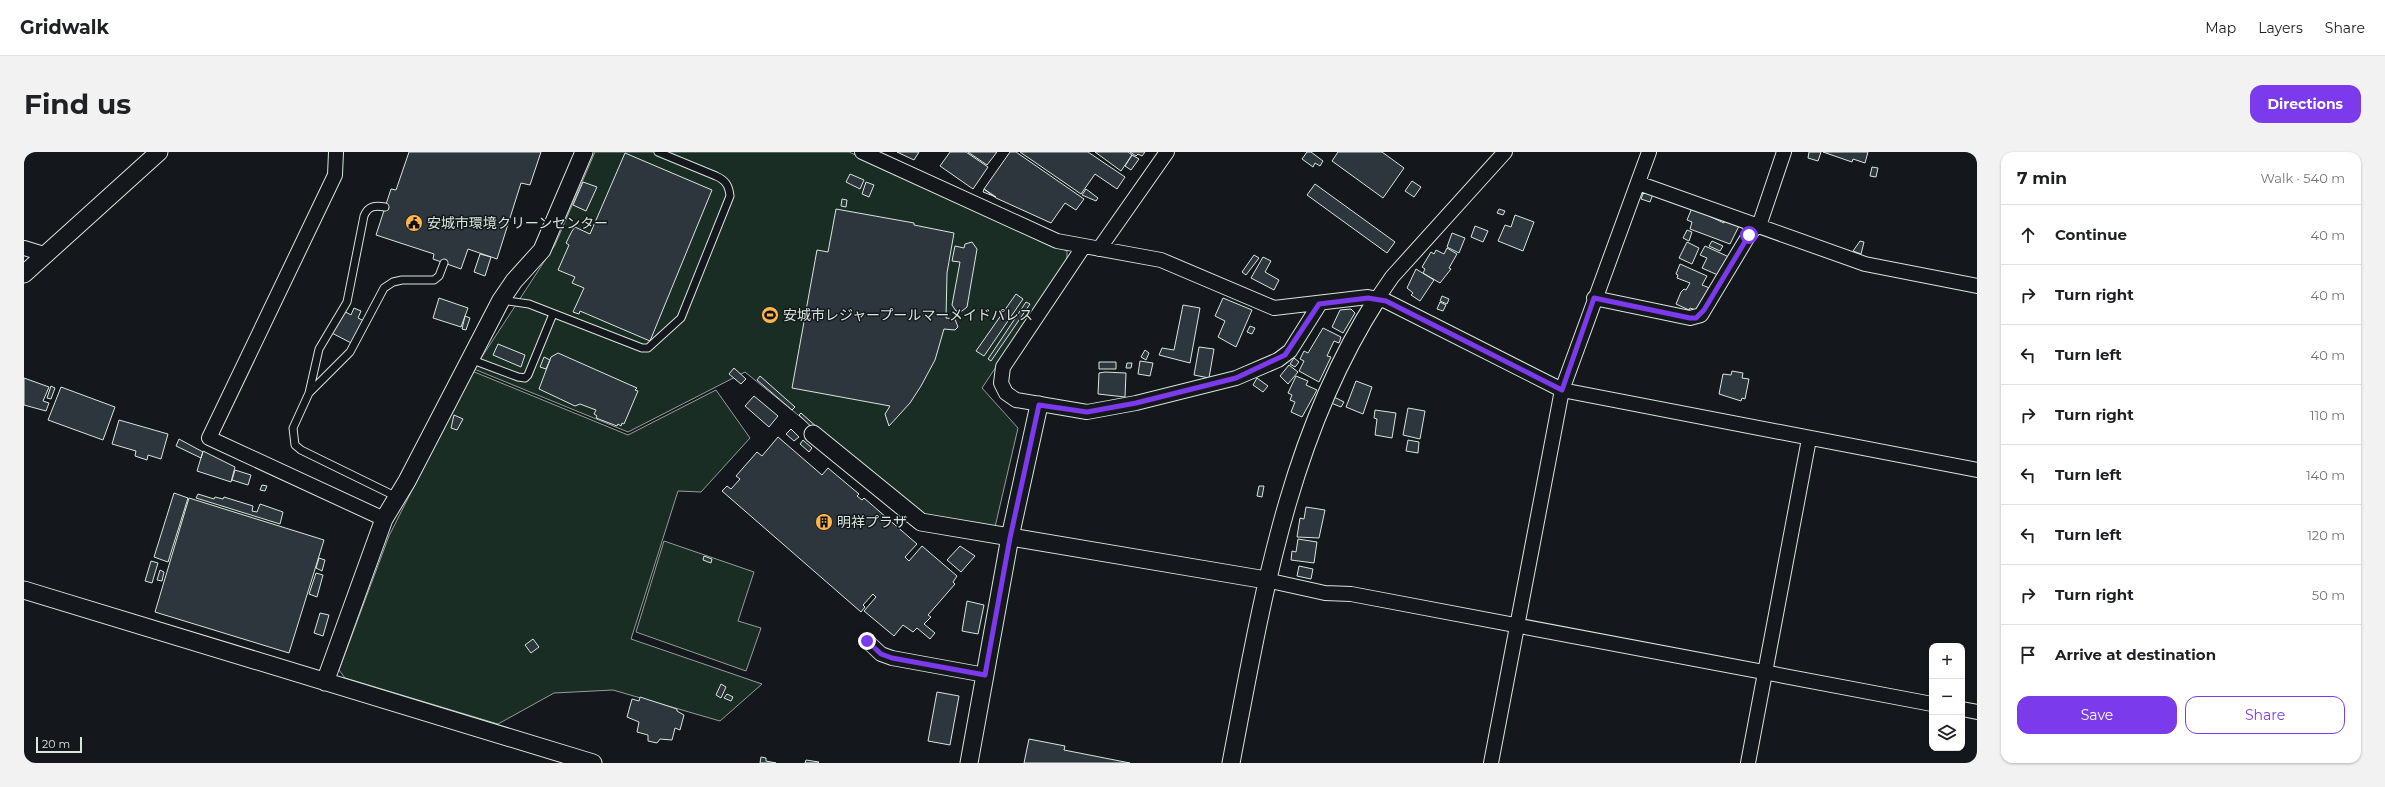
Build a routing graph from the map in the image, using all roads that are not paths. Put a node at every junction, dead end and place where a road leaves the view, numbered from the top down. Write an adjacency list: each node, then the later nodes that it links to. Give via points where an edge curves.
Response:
1 (159, 152): 16 (street)
2 (336, 152): 33 (street, via 335,175 209,438)
3 (584, 152): 22 (street, via 542,250)
4 (658, 152): 24 (lane, via 724,180 730,188 730,196 681,318 648,348 642,348)
5 (862, 152): 13 (street, via 1032,231 1057,241)
6 (1167, 152): 15 (street)
7 (1505, 152): 21 (street, via 1392,277)
8 (1649, 152): 10 (street)
9 (1784, 152): 12 (street, via 1761,220)
10 (1638, 183): 12 (street); 20 (street)
11 (385, 207): 27 (lane, via 371,207 364,216 347,302 319,349)
12 (1756, 226): 19 (street, via 1865,264); 20 (street, via 1704,310 1696,318)
13 (1084, 246): 15 (street); 28 (street, via 1000,374 1001,383 1010,398)
14 (24, 248): 16 (street)
15 (1098, 249): 23 (street, via 1161,260 1274,308)
16 (47, 255): 18 (street)
17 (444, 263): 27 (lane, via 439,276 434,280 402,280 392,282 384,288 350,352)
18 (24, 274)
19 (1977, 286)
20 (1594, 298): 26 (street)
21 (1377, 299): 23 (street); 26 (street, via 1386,301); 35 (street, via 1362,322 1312,426 1287,502)
22 (501, 300): 24 (lane, via 529,304); 25 (street)
23 (1319, 304): 28 (street, via 1285,355 1236,378 1136,403 1087,412)
24 (553, 314): 25 (lane, via 525,378)
25 (470, 359): 32 (street)
26 (1562, 390): 30 (street); 37 (street)
27 (309, 393): 32 (lane, via 293,428 295,445)
28 (1039, 405): 34 (street)
29 (813, 434): 34 (street, via 921,522)
30 (1809, 439): 31 (street); 39 (street)
31 (1977, 470)
32 (397, 498): 33 (street)
33 (384, 519): 41 (street)
34 (1010, 538): 35 (street); 40 (street)
35 (1266, 580): 37 (street, via 1325,593 1351,594); 47 (street)
36 (24, 590): 41 (street)
37 (1517, 624): 39 (street); 48 (street)
38 (867, 641): 40 (street, via 881,654 892,658)
39 (1766, 672): 42 (street); 49 (street)
40 (985, 675): 46 (street)
41 (325, 682): 45 (street)
42 (1929, 703)
43 (1965, 710): 44 (street)
44 (1977, 712)
45 (593, 763)
46 (969, 763)
47 (1232, 763)
48 (1491, 763)
49 (1748, 763)

